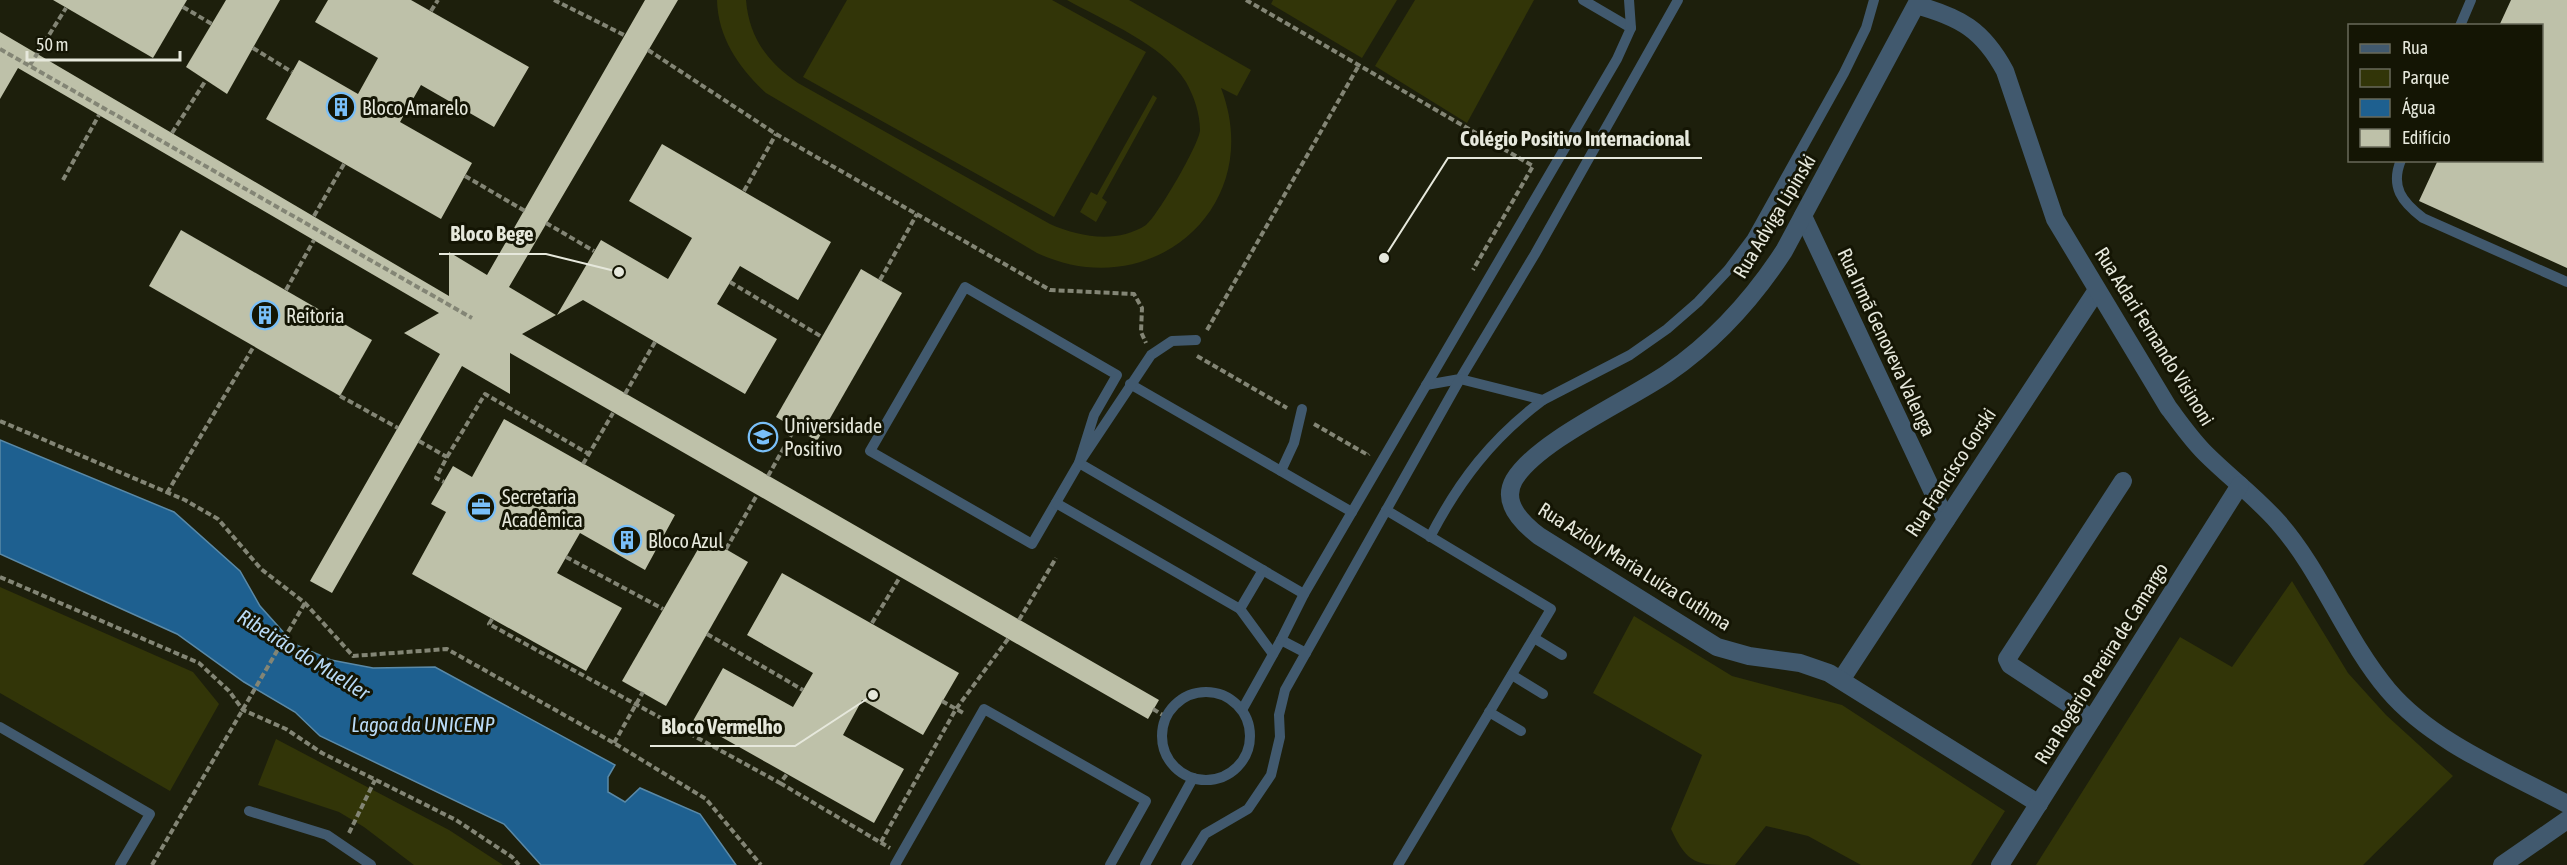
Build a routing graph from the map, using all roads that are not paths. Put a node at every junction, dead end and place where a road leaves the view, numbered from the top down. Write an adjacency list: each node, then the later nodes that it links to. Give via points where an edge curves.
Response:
1 (1583, 0): 8 (lane)
2 (1629, 0): 8 (lane)
3 (1678, 0): 14 (lane)
4 (1872, 0): 17 (lane, via 1866,28 1845,73 1752,238 1728,270 1658,336)
5 (2471, 0): 7 (lane)
6 (1916, 4): 10 (street, Rua Adviga Lipinski); 12 (street, Rua Adari Fernando Visinoni, via 1962,21 1994,50 2005,71 2051,210)
7 (2461, 24)
8 (1631, 28): 16 (lane, via 1617,59)
9 (2401, 162): 11 (lane, via 2396,185 2406,205 2423,218)
10 (1803, 216): 23 (street, Rua Adviga Lipinski, via 1763,283 1720,333 1666,374 1543,450 1524,466); 27 (street, Rua Irmã Genoveva Valenga)
11 (2567, 282)
12 (2097, 290): 22 (street, Rua Adari Fernando Visinoni, via 2186,432); 27 (street, Rua Francisco Gorski)
13 (1198, 342): 15 (lane, via 1172,340 1151,355)
14 (1460, 379): 16 (lane); 17 (lane); 25 (lane)
15 (1130, 384): 19 (lane); 20 (lane)
16 (1426, 385): 26 (lane)
17 (1543, 400): 28 (lane, via 1515,421 1474,465)
18 (1301, 413): 20 (lane, via 1294,443)
19 (1079, 463): 24 (lane); 24 (lane, via 1094,415 1117,375 965,287 870,451 1032,544); 29 (lane)
20 (1281, 471): 26 (lane)
21 (2123, 481): 42 (street, via 2007,658 2010,665)
22 (2240, 485): 42 (street, Rua Rogério Pereira de Camargo); 47 (street, Rua Adari Fernando Visinoni, via 2284,529 2368,663 2407,710 2430,729)
23 (1509, 494): 38 (street, Rua Azioly Maria Luíza Cuthma, via 1521,520 1539,536 1702,639 1749,656 1816,667)
24 (1056, 503): 31 (lane)
25 (1386, 510): 28 (lane); 34 (lane)
26 (1352, 512): 30 (lane)
27 (1946, 520): 38 (street, Rua Francisco Gorski)
28 (1430, 537): 32 (lane, via 1551,609)
29 (1263, 570): 30 (lane); 31 (lane)
30 (1304, 594): 33 (lane)
31 (1240, 609): 35 (lane)
32 (1534, 638): 36 (lane); 37 (lane)
33 (1281, 640): 34 (lane); 35 (lane)
34 (1306, 653): 55 (lane, via 1285,690 1271,776 1248,809 1205,834)
35 (1273, 654): 40 (lane)
36 (1562, 655)
37 (1512, 675): 39 (lane); 41 (lane)
38 (1841, 680): 46 (street, Rua Azioly Maria Luíza Cuthma)
39 (1543, 694)
40 (1242, 710): 45 (lane, via 1250,736 1242,762 1220,778); 45 (lane, via 1220,693 1205,691 1179,700 1166,717 1161,735 1167,757)
41 (1490, 712): 44 (lane); 56 (lane)
42 (2092, 719): 46 (street, Rua Rogério Pereira de Camargo)
43 (0, 727): 50 (lane, via 150,814)
44 (1521, 730)
45 (1193, 778): 54 (lane)
46 (2039, 804): 57 (street, Rua Rogério Pereira de Camargo)
47 (2567, 804)
48 (249, 811): 51 (lane, via 327,835)
49 (2567, 820): 58 (street)
50 (120, 865)
51 (371, 865)
52 (895, 865): 53 (lane, via 984,709 1146,801)
53 (1110, 865)
54 (1145, 865)
55 (1186, 865)
56 (1398, 865)
57 (2000, 865)
58 (2502, 865)

